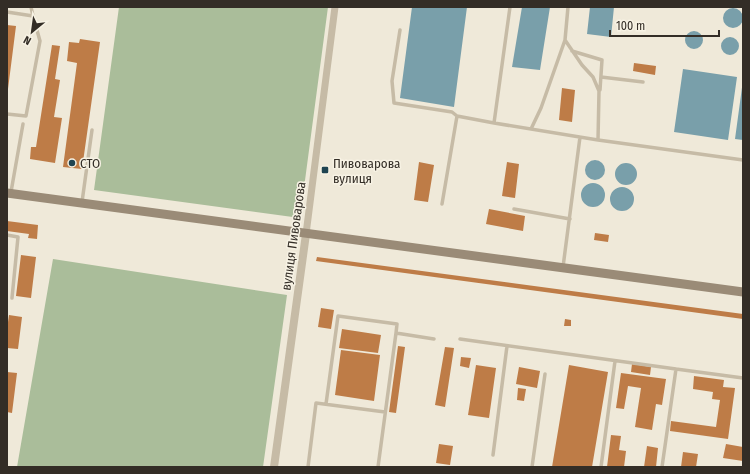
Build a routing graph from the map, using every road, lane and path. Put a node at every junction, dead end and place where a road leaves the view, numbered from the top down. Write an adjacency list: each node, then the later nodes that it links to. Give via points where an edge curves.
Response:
1 (32, 7): 6 (lane)
2 (335, 7): 27 (street, вулиця Пивоварова)
3 (510, 7): 15 (lane)
4 (568, 7): 8 (lane)
5 (7, 12): 6 (lane)
6 (33, 16): 13 (lane, via 40,41 26,116)
7 (400, 30): 14 (lane, via 392,81 394,103 452,112)
8 (565, 40): 9 (lane); 17 (lane)
9 (572, 51): 10 (lane, via 602,60); 12 (lane, via 593,76)
10 (601, 77): 11 (lane); 12 (lane)
11 (643, 82)
12 (599, 92): 20 (lane)
13 (7, 114)
14 (457, 116): 15 (lane); 24 (lane)
15 (494, 123): 17 (lane)
16 (23, 124): 22 (lane)
17 (531, 129): 19 (lane)
18 (92, 130): 23 (lane)
19 (580, 137): 20 (lane); 26 (lane)
20 (598, 140): 21 (lane)
21 (743, 160)
22 (9, 193): 23 (main road)
23 (82, 203): 27 (main road)
24 (442, 204)
25 (514, 209): 26 (lane)
26 (570, 219): 29 (lane)
27 (306, 234): 29 (main road); 43 (street, вулиця Пивоварова)
28 (7, 235): 31 (lane, via 18,237)
29 (563, 268): 30 (main road)
30 (743, 292)
31 (12, 298)
32 (396, 333): 33 (lane); 40 (lane, via 397,324 338,316); 41 (lane)
33 (434, 339)
34 (460, 339): 35 (lane)
35 (507, 346): 36 (lane); 42 (lane)
36 (615, 361): 37 (lane); 47 (lane)
37 (676, 369): 39 (lane); 48 (lane)
38 (545, 374): 46 (lane)
39 (743, 378)
40 (326, 404): 41 (lane); 44 (lane, via 316,403)
41 (386, 412): 45 (lane)
42 (493, 455)
43 (274, 467)
44 (308, 467)
45 (378, 467)
46 (532, 467)
47 (601, 467)
48 (662, 467)

